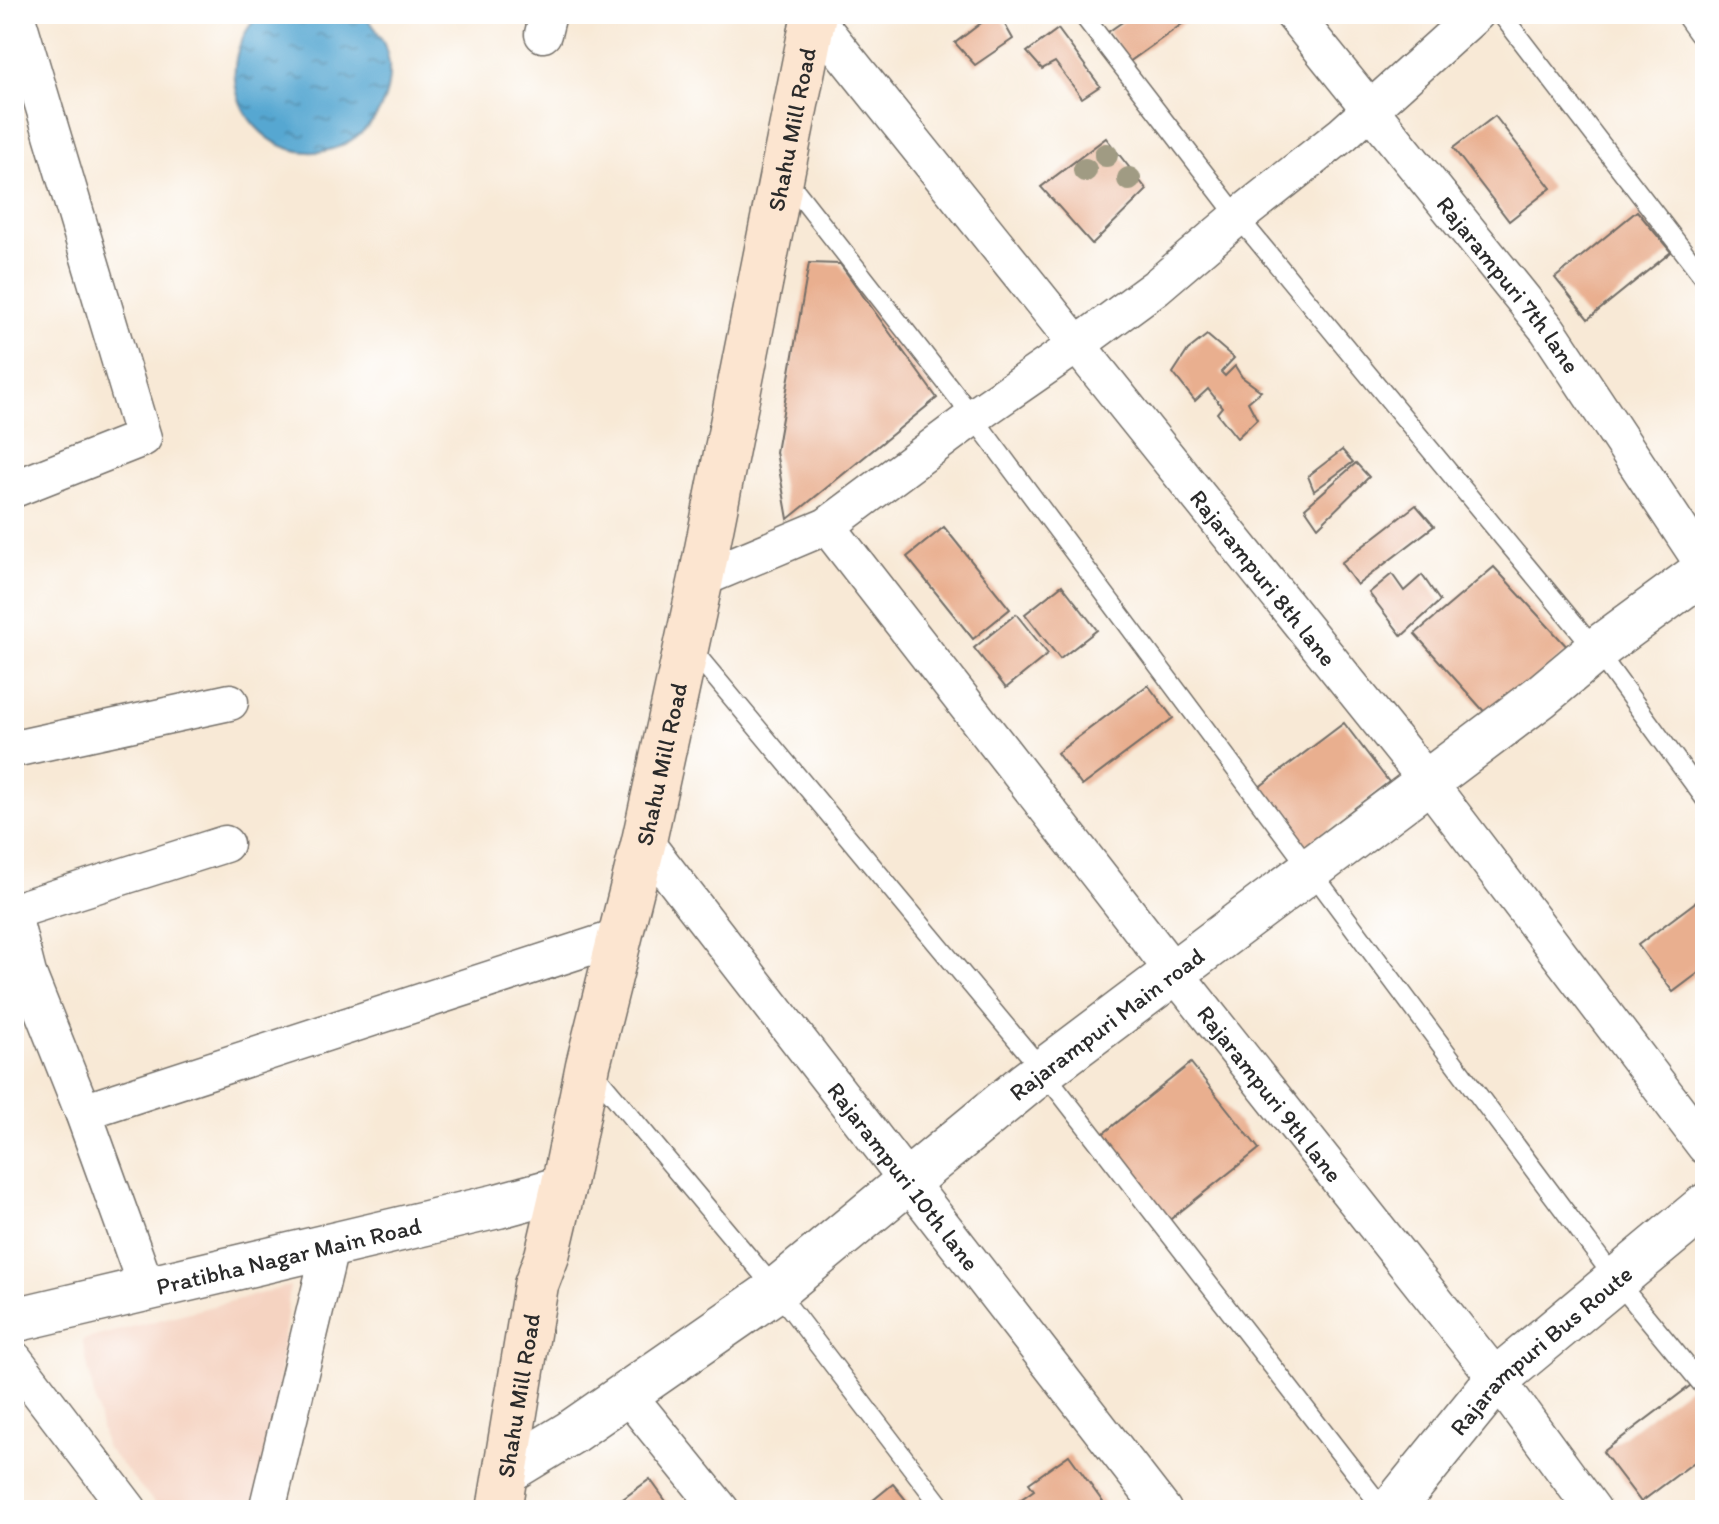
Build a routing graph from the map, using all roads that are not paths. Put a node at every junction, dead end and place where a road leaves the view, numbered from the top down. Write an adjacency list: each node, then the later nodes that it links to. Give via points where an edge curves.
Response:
1 (16, 14): 15 (street, via 143,438)
2 (1082, 14): 11 (lane)
3 (1293, 14): 9 (street, Rajarampuri 7th lane)
4 (1476, 14): 9 (street)
5 (1501, 14): 12 (lane)
6 (1695, 14): 8 (street)
7 (814, 15): 10 (main road, Shahu Mill Road); 13 (street, Rajarampuri 8th lane)
8 (1705, 28)
9 (1372, 109): 11 (street); 17 (street, Rajarampuri 7th lane, via 1548,330)
10 (783, 174): 14 (lane); 18 (main road, Shahu Mill Road)
11 (1238, 217): 13 (street); 20 (lane)
12 (1705, 279)
13 (1077, 345): 14 (street); 23 (street, Rajarampuri 8th lane)
14 (973, 417): 16 (street); 27 (lane)
15 (14, 489)
16 (827, 526): 18 (street); 31 (street, Rajarampuri 9th lane)
17 (1705, 569): 20 (street, Rajarampuri Main road)
18 (701, 579): 19 (main road, Shahu Mill Road)
19 (686, 642): 25 (main road, Shahu Mill Road); 33 (lane)
20 (1596, 650): 23 (street, Rajarampuri Main road); 24 (lane)
21 (230, 702): 22 (street)
22 (14, 749)
23 (1428, 782): 27 (street, Rajarampuri Main road); 35 (street, Rajarampuri 8th lane)
24 (1705, 799)
25 (644, 841): 30 (main road, Shahu Mill Road); 36 (street, Rajarampuri 10th lane)
26 (225, 844): 28 (street)
27 (1311, 870): 31 (street, Rajarampuri Main road); 40 (lane)
28 (14, 911)
29 (14, 919): 34 (street, via 28,974)
30 (620, 937): 32 (main road, Shahu Mill Road); 34 (street)
31 (1174, 972): 33 (street, Rajarampuri Main road); 45 (street, Rajarampuri 9th lane)
32 (588, 1065): 37 (main road, Shahu Mill Road); 42 (lane)
33 (1043, 1071): 36 (street, Rajarampuri Main road); 54 (lane)
34 (83, 1112): 41 (street)
35 (1705, 1146)
36 (909, 1179): 42 (street, Rajarampuri Main road); 53 (street, Rajarampuri 10th lane)
37 (563, 1188): 39 (street, Pratibha Nagar Main Road); 48 (main road, Shahu Mill Road, via 536,1285)
38 (1705, 1206): 40 (street, Rajarampuri Bus Route)
39 (331, 1244): 41 (street, Pratibha Nagar Main Road); 50 (street)
40 (1616, 1280): 45 (street, Rajarampuri Bus Route); 46 (lane)
41 (147, 1289): 43 (street, Pratibha Nagar Main Road)
42 (776, 1290): 47 (street, Rajarampuri Main road); 52 (lane)
43 (14, 1320)
44 (14, 1359): 49 (street)
45 (1497, 1379): 55 (street, Rajarampuri Bus Route); 56 (street, Rajarampuri 9th lane)
46 (1705, 1388)
47 (627, 1394): 48 (street, Rajarampuri Main road); 51 (street)
48 (502, 1499)
49 (129, 1510)
50 (267, 1510)
51 (721, 1510)
52 (944, 1510)
53 (1163, 1510)
54 (1384, 1510)
55 (1391, 1510)
56 (1593, 1510)

